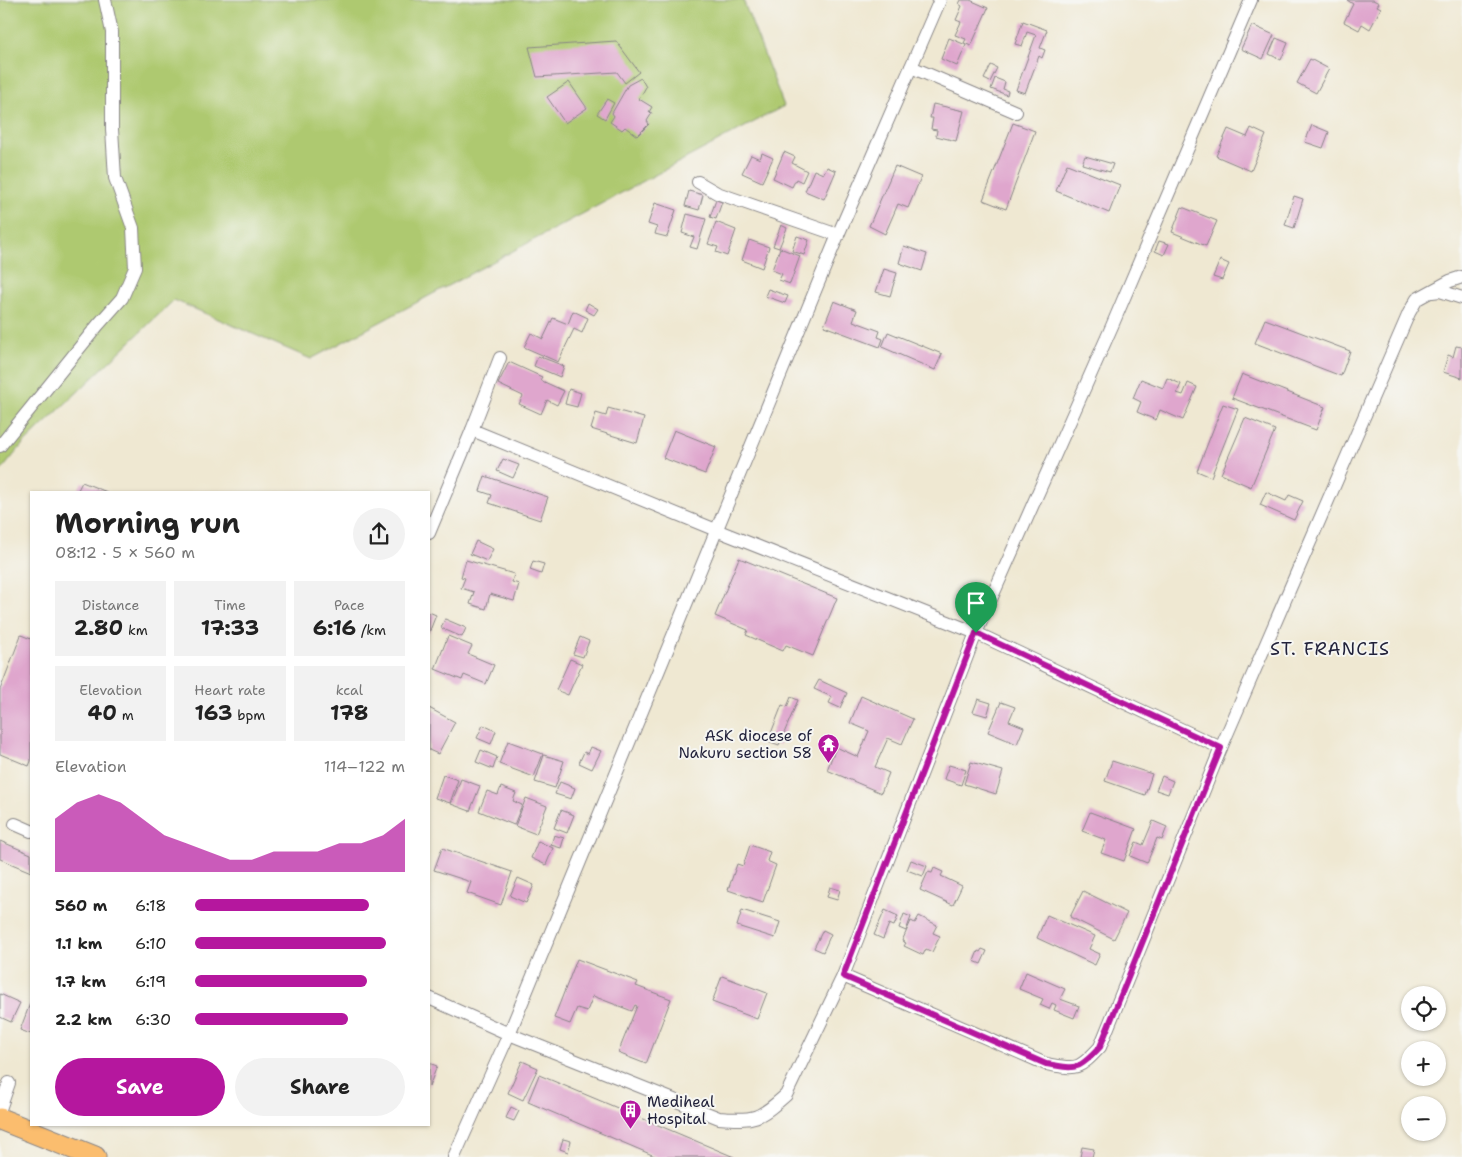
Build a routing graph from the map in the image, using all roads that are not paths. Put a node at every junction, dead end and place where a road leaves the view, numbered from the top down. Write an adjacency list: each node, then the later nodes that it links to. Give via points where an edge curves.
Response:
1 (105, 0): 13 (street, via 112,32 115,178 133,228 135,268 122,298)
2 (940, 0): 4 (street)
3 (1250, 0): 16 (street, via 1112,326)
4 (911, 67): 5 (street); 7 (street)
5 (1016, 112)
6 (698, 182): 7 (street, via 717,193)
7 (838, 236): 14 (street)
8 (1462, 277): 9 (street)
9 (1429, 293): 10 (street, via 1440,291); 17 (street, via 1417,299 1409,313)
10 (1462, 298)
11 (500, 358): 12 (street)
12 (472, 430): 14 (street); 15 (street)
13 (0, 446)
14 (716, 530): 16 (street); 22 (street)
15 (430, 531)
16 (976, 633): 17 (street); 20 (street)
17 (1221, 748): 20 (street, via 1100,1047 1086,1062 1071,1068 1046,1064)
18 (15, 824): 19 (street)
19 (30, 831)
20 (843, 976): 22 (street, via 786,1095 755,1118 719,1118)
21 (430, 998): 22 (street)
22 (509, 1034): 27 (street)
23 (9, 1083): 24 (street)
24 (0, 1109)
25 (0, 1119): 26 (highway)
26 (95, 1157)
27 (454, 1157)

